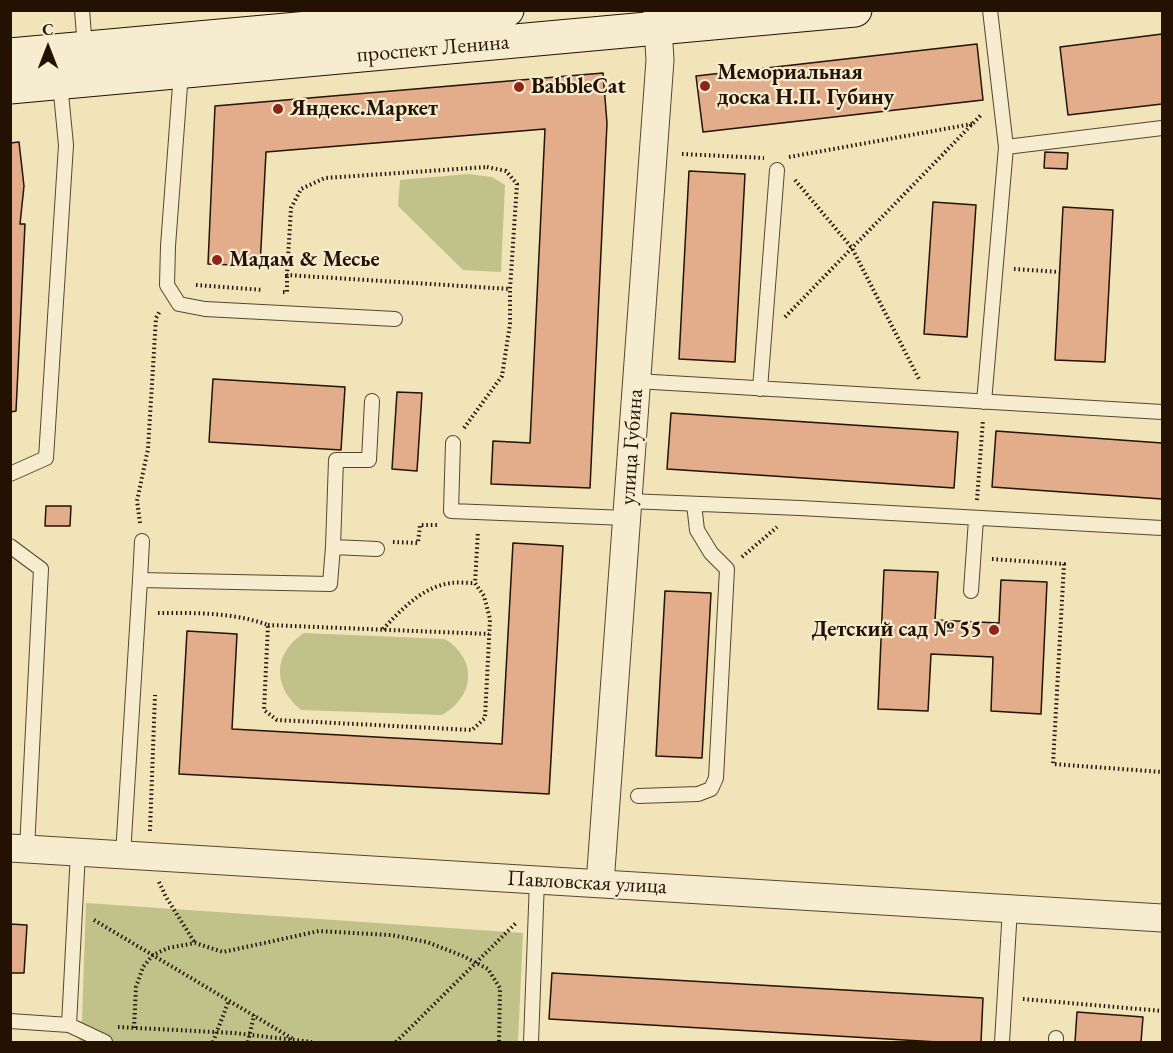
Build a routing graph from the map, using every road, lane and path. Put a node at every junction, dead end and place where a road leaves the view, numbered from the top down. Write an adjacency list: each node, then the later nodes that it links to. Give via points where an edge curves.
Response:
1 (82, 10): 6 (lane)
2 (855, 10): 5 (main road, проспект Ленина)
3 (990, 10): 11 (lane)
4 (495, 11): 6 (main road, проспект Ленина)
5 (658, 19): 8 (main road, проспект Ленина); 28 (street, улица Губина, via 660,60)
6 (85, 48): 7 (main road, проспект Ленина)
7 (10, 55)
8 (181, 72): 9 (main road, проспект Ленина); 25 (lane, via 168,246 167,285)
9 (60, 83): 10 (main road, проспект Ленина); 35 (lane, via 66,145 46,458)
10 (10, 87)
11 (999, 96): 12 (path); 14 (lane)
12 (972, 124): 16 (path); 17 (path)
13 (1162, 128): 14 (lane)
14 (1006, 147): 18 (lane)
15 (682, 154): 16 (path)
16 (777, 164): 17 (path); 27 (lane)
17 (852, 248): 27 (path); 30 (path)
18 (996, 268): 19 (path); 32 (lane)
19 (1060, 272)
20 (287, 275): 22 (path); 22 (path, via 291,208 301,189 325,178 487,167 506,171 517,184); 24 (path, via 287,292)
21 (195, 285): 23 (path)
22 (510, 289): 34 (path, via 510,324 502,376)
23 (264, 290)
24 (276, 291)
25 (172, 294): 26 (lane, via 178,304 205,309); 42 (path, via 156,318 148,449 137,501)
26 (395, 319)
27 (764, 339): 29 (lane)
28 (636, 381): 29 (lane); 38 (street, улица Губина)
29 (760, 389): 30 (lane)
30 (929, 399): 32 (lane)
31 (372, 401): 44 (lane, via 369,460 336,460)
32 (984, 402): 33 (lane); 39 (path)
33 (1162, 412)
34 (453, 443): 38 (lane, via 451,511)
35 (10, 474)
36 (694, 504): 37 (lane); 38 (lane); 47 (lane, via 697,530)
37 (800, 508): 39 (lane); 47 (path)
38 (627, 509): 64 (street, улица Губина)
39 (976, 519): 41 (lane); 46 (lane)
40 (478, 527): 50 (path)
41 (1162, 528)
42 (142, 541): 48 (lane)
43 (10, 546): 61 (lane, via 41,568)
44 (333, 547): 45 (lane); 49 (lane, via 330,584)
45 (377, 549)
46 (973, 558): 51 (lane); 58 (path, via 1064,564 1053,764)
47 (727, 569): 59 (lane, via 716,778 711,789 698,794)
48 (140, 580): 49 (lane); 63 (lane)
49 (160, 580): 52 (path)
50 (475, 583): 55 (path, via 450,583 429,590 405,605); 56 (path, via 484,596)
51 (971, 591)
52 (158, 613): 53 (path); 54 (path, via 220,614)
53 (157, 625)
54 (268, 625): 55 (path); 56 (path, via 264,710 277,720 461,729 472,729 485,718)
55 (383, 630): 56 (path)
56 (489, 634)
57 (155, 684): 60 (path)
58 (1162, 772)
59 (638, 796)
60 (150, 816)
61 (19, 849): 62 (street, Павловская улица)
62 (78, 852): 63 (street, Павловская улица); 67 (lane)
63 (123, 855): 65 (street, Павловская улица)
64 (600, 884): 65 (street, Павловская улица); 66 (street, Павловская улица)
65 (536, 890): 70 (path); 88 (lane)
66 (1010, 908): 68 (street, Павловская улица); 71 (lane)
67 (75, 909): 69 (path); 76 (lane)
68 (1162, 918)
69 (153, 955): 70 (path, via 195,943 223,952 319,931 391,935 427,942); 72 (path); 78 (path, via 143,967 136,987)
70 (476, 963): 86 (path); 87 (path, via 488,969 500,988)
71 (1004, 998): 73 (path); 89 (lane)
72 (229, 1000): 74 (path); 79 (path)
73 (1162, 1011)
74 (254, 1015): 80 (path); 84 (path)
75 (10, 1021): 76 (lane)
76 (69, 1025): 81 (lane)
77 (112, 1027): 78 (path)
78 (134, 1028): 79 (path)
79 (217, 1032): 80 (path); 82 (path)
80 (249, 1035): 83 (path); 84 (path)
81 (105, 1042)
82 (213, 1042)
83 (248, 1042)
84 (297, 1042): 85 (path)
85 (312, 1042)
86 (396, 1042)
87 (499, 1042)
88 (531, 1042)
89 (1002, 1042)

